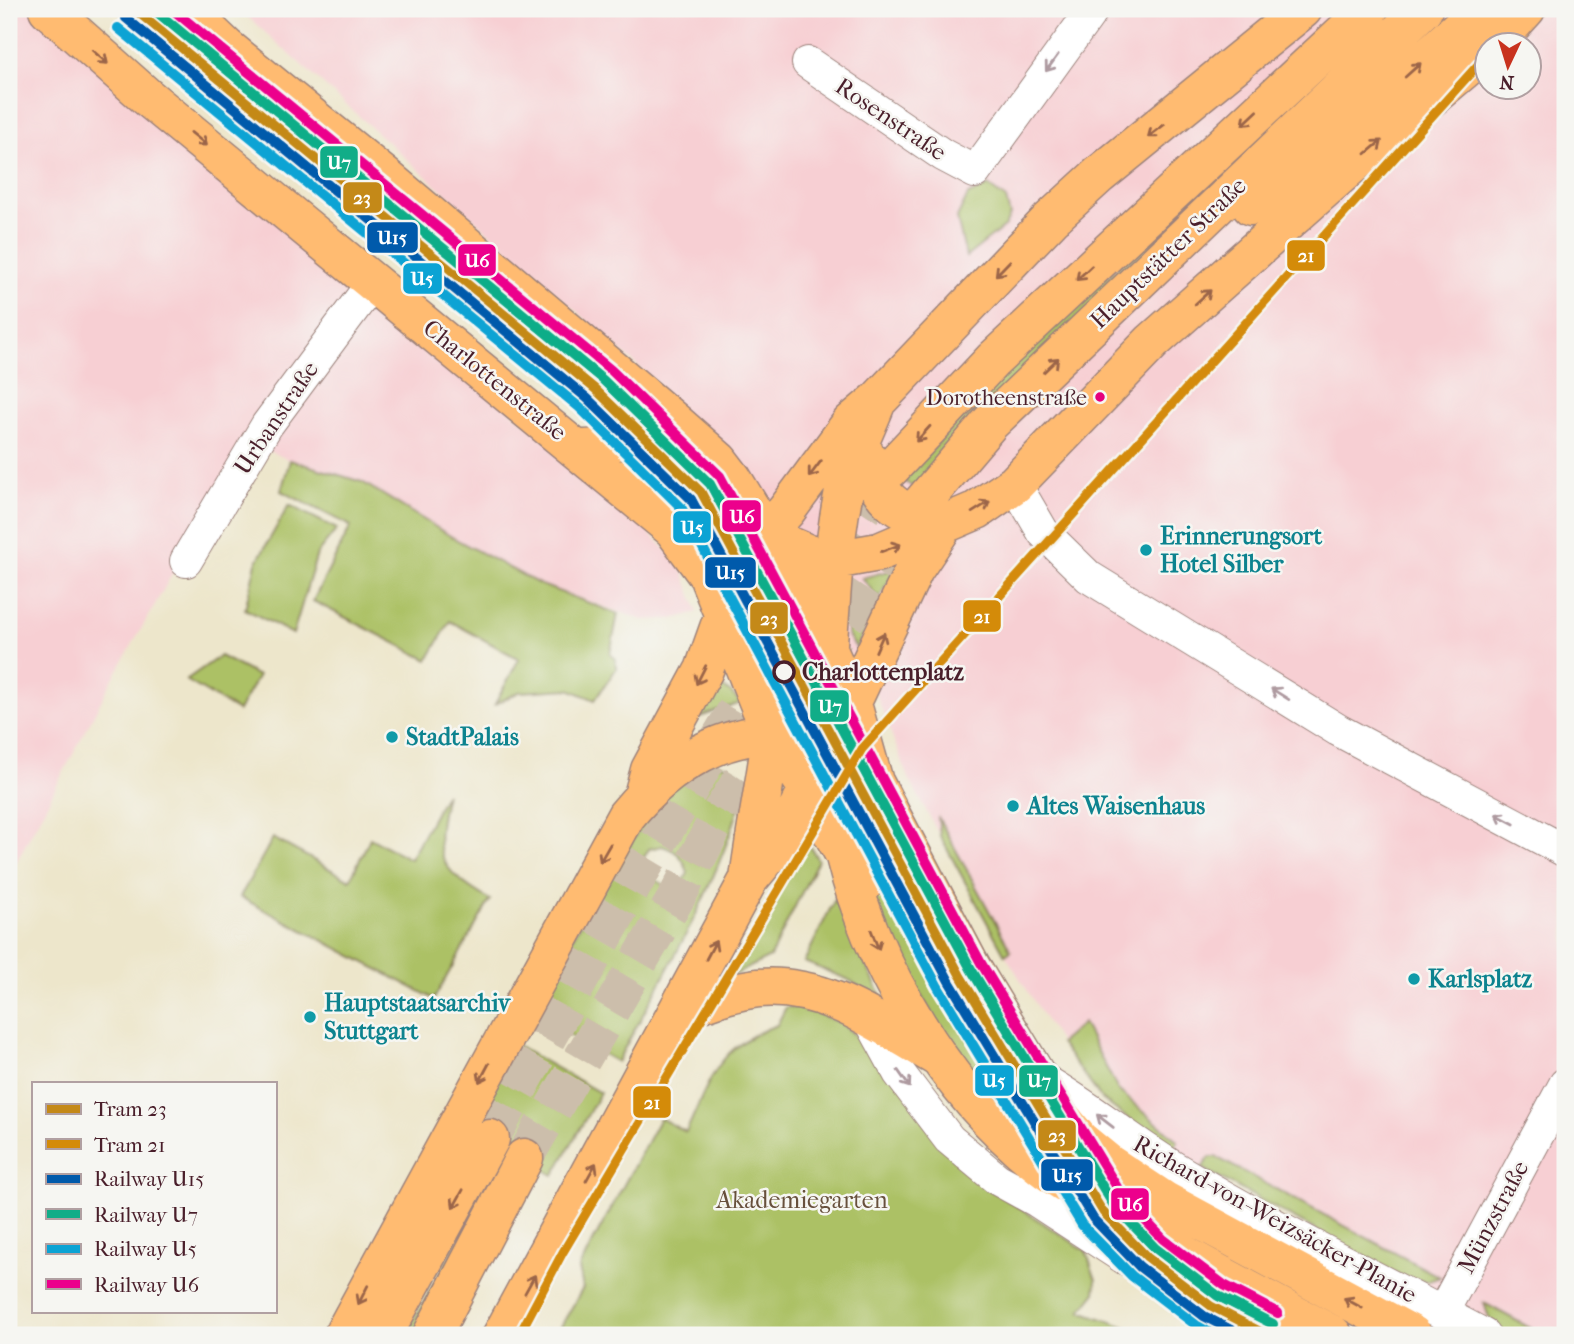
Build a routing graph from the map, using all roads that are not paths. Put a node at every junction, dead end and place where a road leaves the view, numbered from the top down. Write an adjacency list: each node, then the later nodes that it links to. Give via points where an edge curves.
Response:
1 (48, 9): 15 (main road, Charlottenstraße, one-way to 15, via 146,96)
2 (186, 9): 16 (main road)
3 (1093, 9): 11 (street, Rosenstraße, one-way to 11, via 975,172)
4 (1303, 9): 17 (main road, one-way to 17, via 1060,210)
5 (1339, 9): 13 (main road)
6 (1368, 9): 13 (main road, Hauptstätter Straße)
7 (1423, 9): 14 (main road, Hauptstätter Straße)
8 (1480, 9): 14 (main road, one-way to 8, via 1248,208 1382,99)
9 (1526, 9): 10 (main road)
10 (1505, 32)
11 (808, 63)
12 (1472, 63): 22 (main road, one-way to 12, via 1152,342)
13 (1300, 72): 20 (main road, Hauptstätter Straße, one-way to 20, via 993,360)
14 (1211, 212): 23 (main road, Hauptstätter Straße, one-way to 14, via 990,423)
15 (374, 281): 19 (main road, Charlottenstraße); 26 (street, Urbanstraße, via 267,425)
16 (636, 390): 19 (main road, via 637,405 624,435 610,446); 24 (main road, via 719,461)
17 (877, 401): 18 (main road); 24 (main road, one-way to 24, via 851,423)
18 (862, 443): 23 (main road, via 875,484 890,502 910,515); 25 (main road, via 849,470)
19 (579, 449): 21 (main road, Charlottenstraße)
20 (889, 470)
21 (616, 479): 24 (main road, via 672,488 716,513); 27 (main road, Charlottenstraße, via 673,529 708,576)
22 (1015, 484): 23 (main road, one-way to 22, via 977,510); 37 (street, one-way to 22, via 1338,730 1089,577 1042,532)
23 (932, 515): 25 (main road, one-way to 23, via 879,552); 29 (main road, Hauptstätter Straße, one-way to 23, via 915,570)
24 (766, 533): 25 (main road, via 809,554); 27 (main road); 28 (main road, via 804,596); 30 (main road, via 780,600)
25 (834, 560): 28 (main road)
26 (186, 561)
27 (725, 611): 30 (main road); 36 (main road, one-way to 36, via 704,670 650,770)
28 (827, 647): 29 (main road); 32 (main road)
29 (852, 704): 32 (main road, Hauptstätter Straße); 33 (main road, Richard-von-Weizsäcker-Planie)
30 (772, 736): 31 (main road, via 753,735); 32 (main road, via 805,740); 34 (main road); 35 (main road)
31 (709, 751): 34 (main road, via 731,753 747,763); 36 (main road, via 685,762)
32 (829, 752): 33 (main road); 35 (main road, Hauptstätter Straße); 38 (main road)
33 (874, 782): 39 (main road, Richard-von-Weizsäcker-Planie)
34 (763, 787): 40 (main road)
35 (807, 787): 38 (main road); 40 (main road, Hauptstätter Straße, via 782,840)
36 (643, 796): 51 (main road, one-way to 51, via 626,816 576,904)
37 (1565, 850)
38 (843, 852): 41 (main road)
39 (916, 863): 41 (main road, via 874,870); 50 (main road, Richard-von-Weizsäcker-Planie, one-way to 39, via 1166,1201 1080,1140 971,967)
40 (749, 878): 42 (main road, one-way to 40)
41 (857, 894): 44 (main road, one-way to 44, via 882,958)
42 (679, 1011): 43 (main road, via 725,995 777,988 820,993); 54 (main road, one-way to 42)
43 (870, 1020): 44 (main road); 49 (street, one-way to 49, via 899,1073 949,1139 997,1179)
44 (937, 1058): 46 (main road)
45 (1565, 1084): 50 (street, Münzstraße)
46 (991, 1122): 49 (street); 56 (main road, via 1042,1167 1147,1235)
47 (490, 1139): 52 (main road, one-way to 52)
48 (524, 1158): 53 (main road)
49 (1037, 1201): 55 (street, via 1132,1263)
50 (1427, 1324): 57 (street, Richard-von-Weizsäcker-Planie)
51 (342, 1335)
52 (383, 1335)
53 (432, 1335)
54 (502, 1335)
55 (1268, 1335)
56 (1333, 1335)
57 (1483, 1335)

